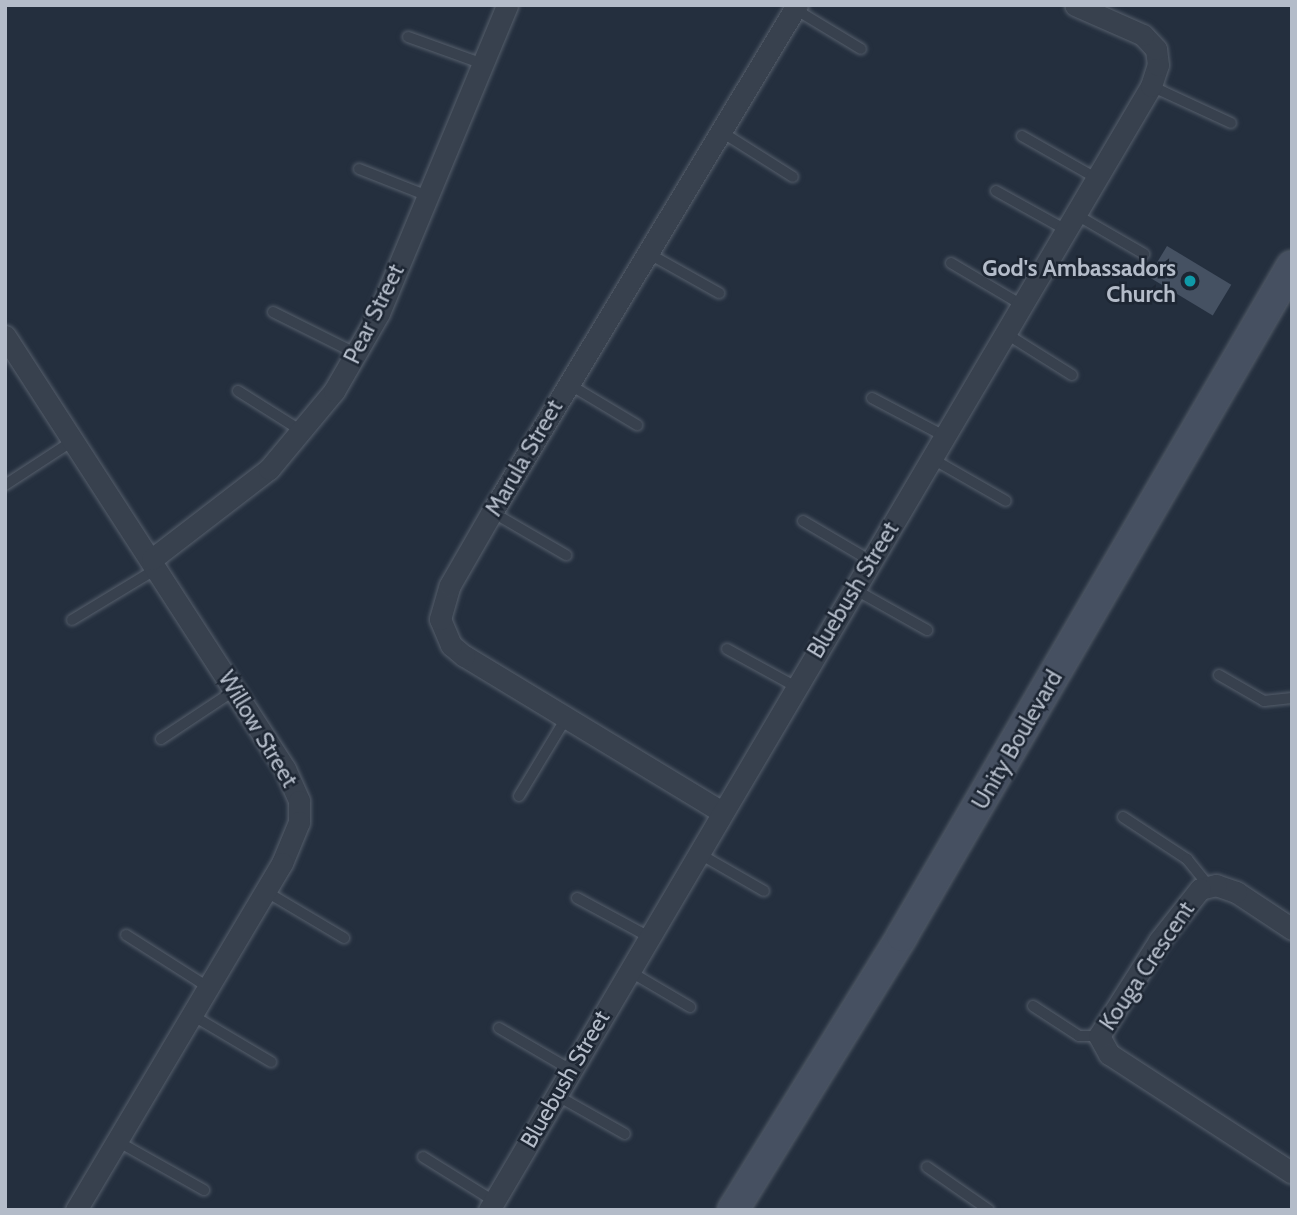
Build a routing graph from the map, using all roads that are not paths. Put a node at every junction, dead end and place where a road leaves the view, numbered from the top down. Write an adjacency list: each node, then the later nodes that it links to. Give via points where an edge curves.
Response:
1 (507, 5): 6 (street, Pear Street)
2 (1074, 5): 7 (street, Bluebush Street, via 1143,35 1156,49 1158,65)
3 (796, 7): 5 (lane); 9 (street, Marula Street)
4 (408, 37): 6 (lane)
5 (862, 50)
6 (483, 64): 15 (street, Pear Street)
7 (1152, 86): 8 (lane); 13 (street, Bluebush Street)
8 (1231, 123)
9 (720, 131): 12 (lane); 17 (street, Marula Street)
10 (1022, 136): 13 (lane)
11 (359, 169): 15 (lane)
12 (793, 177)
13 (1096, 178): 16 (street, Bluebush Street)
14 (996, 191): 16 (lane)
15 (428, 196): 26 (street, Pear Street)
16 (1071, 222): 18 (lane); 22 (street, Bluebush Street)
17 (646, 252): 21 (lane); 28 (street, Marula Street)
18 (1144, 254)
19 (951, 263): 22 (lane)
20 (1292, 265): 83 (street, Unity Boulevard, via 902,936)
21 (719, 293)
22 (1022, 304): 24 (street, Bluebush Street)
23 (273, 312): 26 (lane)
24 (1005, 333): 27 (lane); 33 (street, Bluebush Street)
25 (5, 336): 34 (street, Willow Street)
26 (357, 354): 32 (street, Pear Street)
27 (1072, 375)
28 (567, 383): 31 (lane); 38 (street, Marula Street)
29 (237, 391): 32 (lane)
30 (872, 398): 33 (lane)
31 (637, 425)
32 (303, 432): 42 (street, Pear Street, via 269,469)
33 (944, 436): 35 (street, Bluebush Street)
34 (74, 440): 36 (lane); 42 (street, Willow Street)
35 (931, 458): 37 (lane); 41 (street, Bluebush Street)
36 (5, 485)
37 (1006, 501)
38 (492, 512): 40 (lane); 51 (street, Marula Street, via 450,585 440,619 444,632 464,656)
39 (803, 522): 41 (lane)
40 (566, 555)
41 (871, 561): 43 (street, Bluebush Street)
42 (155, 564): 44 (lane); 49 (street, Willow Street)
43 (854, 589): 45 (lane); 48 (street, Bluebush Street)
44 (72, 620)
45 (927, 630)
46 (727, 649): 48 (lane)
47 (1219, 675): 50 (lane, via 1264,701)
48 (796, 687): 54 (street, Bluebush Street)
49 (235, 690): 52 (lane); 58 (street, Willow Street, via 294,784 299,801 299,822)
50 (1292, 698)
51 (566, 718): 53 (lane); 54 (street, Marula Street)
52 (161, 739)
53 (520, 796)
54 (722, 812): 56 (street, Bluebush Street)
55 (1123, 817): 57 (lane, via 1187,859)
56 (698, 853): 59 (lane); 63 (street, Bluebush Street)
57 (1208, 885): 61 (street, Kouga Crescent, via 1236,892); 71 (street, Kouga Crescent, via 1180,912)
58 (265, 891): 64 (lane); 66 (street, Willow Street)
59 (764, 891)
60 (577, 898): 63 (lane)
61 (1292, 929)
62 (126, 934): 66 (lane)
63 (649, 937): 65 (street, Bluebush Street)
64 (344, 938)
65 (629, 971): 68 (lane); 73 (street, Bluebush Street)
66 (208, 987): 69 (street, Willow Street)
67 (1033, 1006): 71 (lane, via 1079,1036)
68 (690, 1007)
69 (192, 1015): 72 (lane); 76 (street, Willow Street)
70 (499, 1028): 73 (lane)
71 (1099, 1036): 79 (street, Kouga Crescent, via 1109,1054)
72 (271, 1062)
73 (571, 1070): 74 (street, Bluebush Street)
74 (556, 1095): 75 (lane); 81 (street, Bluebush Street)
75 (625, 1134)
76 (117, 1141): 80 (lane); 82 (street, Willow Street)
77 (423, 1157): 81 (lane)
78 (927, 1167): 84 (lane)
79 (1292, 1173)
80 (204, 1190)
81 (492, 1205)
82 (76, 1210)
83 (733, 1210)
84 (989, 1210)

